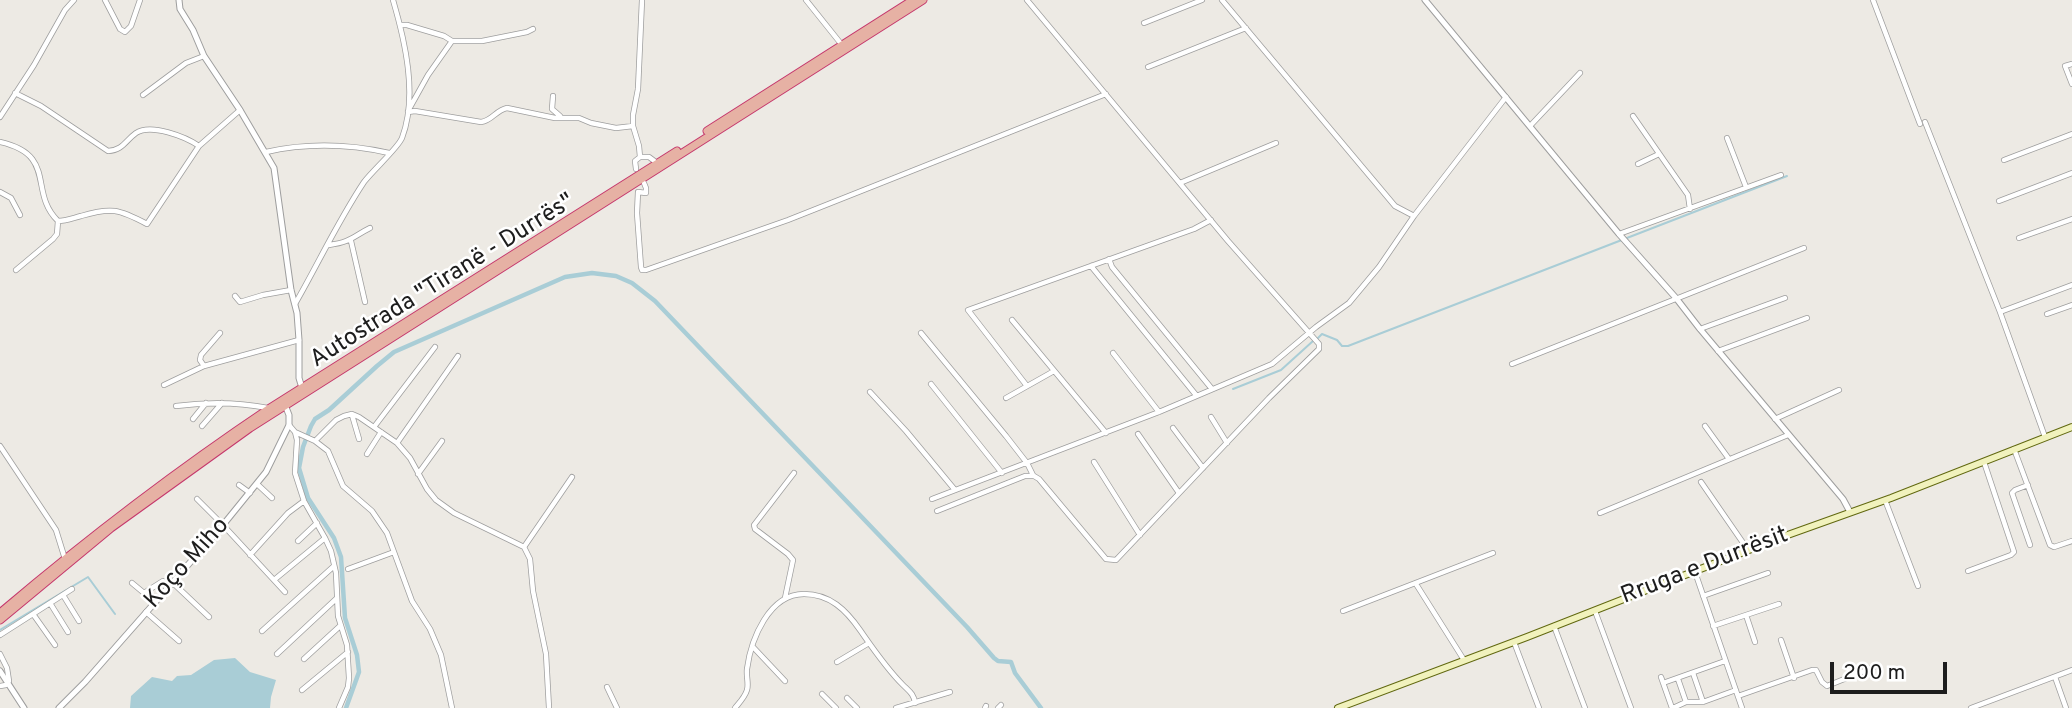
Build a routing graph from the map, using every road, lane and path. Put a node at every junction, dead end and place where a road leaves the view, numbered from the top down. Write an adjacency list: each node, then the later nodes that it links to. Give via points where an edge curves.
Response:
1 (74, 0): 26 (street)
2 (105, 0): 3 (street, via 125,32)
3 (140, 0)
4 (179, 0): 21 (street)
5 (393, 0): 16 (street)
6 (642, 0): 36 (street)
7 (806, 0): 20 (street)
8 (914, 0): 20 (highway, Autostrada "Tiranë - Durrës")
9 (923, 0): 55 (highway, Autostrada "Tiranë - Durrës")
10 (1027, 0): 27 (street)
11 (1202, 0): 15 (street)
12 (1222, 0): 17 (street)
13 (1425, 0): 30 (street)
14 (1873, 0): 83 (street)
15 (1144, 23)
16 (401, 26): 19 (street); 32 (street, via 408,59)
17 (1246, 28): 23 (street); 62 (street, via 1395,206)
18 (533, 29): 19 (street, via 482,41)
19 (452, 41): 32 (street)
20 (842, 45): 48 (highway, Autostrada "Tiranë - Durrës")
21 (204, 56): 28 (street, via 186,63); 31 (street)
22 (2072, 64): 25 (street, via 2065,66)
23 (1148, 67)
24 (1580, 73): 37 (street)
25 (2072, 84)
26 (15, 93): 34 (street); 42 (street, via 108,151 123,147 137,132 146,130 173,134)
27 (1106, 94): 54 (street); 58 (street, via 646,271 641,267 638,241)
28 (143, 95)
29 (554, 96): 35 (street, via 552,109)
30 (1506, 97): 37 (street); 62 (street)
31 (240, 110): 42 (street); 43 (street)
32 (408, 112): 35 (street, via 481,122 507,108); 44 (street, via 403,137)
33 (1633, 116): 45 (street)
34 (0, 117)
35 (560, 117): 36 (street)
36 (633, 127): 46 (street)
37 (1530, 127): 67 (street)
38 (2072, 134): 47 (street)
39 (1727, 138): 56 (street)
40 (0, 142): 65 (street, via 33,158 48,206)
41 (1276, 143): 54 (street)
42 (199, 146): 65 (street, via 147,223 117,210)
43 (266, 152): 44 (street, via 308,145); 76 (street, via 277,183)
44 (389, 153): 70 (street, via 361,186)
45 (1659, 154): 49 (street); 60 (street, via 1688,195)
46 (640, 156): 48 (street); 50 (street)
47 (2004, 160)
48 (657, 163): 102 (highway, Autostrada "Tiranë - Durrës")
49 (1638, 164)
50 (636, 169)
51 (2072, 173): 59 (street)
52 (1780, 175): 56 (street)
53 (644, 183): 58 (street, via 646,193)
54 (1180, 183): 64 (street)
55 (632, 185): 58 (street); 111 (highway, Autostrada "Tiranë - Durrës")
56 (1745, 187): 60 (street)
57 (0, 192): 61 (street, via 10,198)
58 (638, 192)
59 (1999, 201)
60 (1690, 209): 67 (street)
61 (20, 215)
62 (1414, 216): 90 (street, via 1349,303)
63 (2072, 219): 68 (street)
64 (1211, 220): 72 (street); 90 (street)
65 (58, 221): 74 (street, via 53,239)
66 (370, 228): 69 (street)
67 (1622, 238): 78 (street)
68 (2019, 238)
69 (351, 241): 70 (street); 80 (street)
70 (328, 245): 81 (street)
71 (1804, 248): 78 (street)
72 (1109, 260): 73 (street); 103 (street)
73 (1091, 266): 101 (street, via 968,310); 106 (street)
74 (16, 270)
75 (2072, 285): 83 (street)
76 (291, 290): 77 (street, via 240,302); 81 (street)
77 (236, 296)
78 (1676, 298): 87 (street); 96 (street)
79 (1785, 299): 87 (street)
80 (365, 302)
81 (295, 304): 91 (street)
82 (2072, 306): 84 (street)
83 (2000, 312): 129 (street)
84 (2047, 314)
85 (1807, 318): 93 (street)
86 (1012, 320): 98 (street)
87 (1700, 329): 93 (street)
88 (921, 333): 141 (street)
89 (219, 334): 97 (street, via 201,355)
90 (1312, 337): 103 (street, via 1264,369); 134 (street, via 1318,350)
91 (299, 340): 97 (street); 102 (street)
92 (435, 347): 121 (street)
93 (1718, 351): 117 (street)
94 (1112, 353): 113 (street)
95 (458, 356): 133 (street)
96 (1511, 365)
97 (204, 366): 100 (street)
98 (1054, 371): 101 (street); 126 (street)
99 (931, 384): 144 (street)
100 (164, 385)
101 (1027, 386): 107 (street)
102 (302, 388): 112 (highway, Autostrada "Tiranë - Durrës")
103 (1212, 389): 106 (street)
104 (1839, 390): 117 (street)
105 (870, 392): 152 (street)
106 (1196, 396): 113 (street)
107 (1006, 398)
108 (223, 402): 109 (street); 112 (street); 119 (street)
109 (206, 403): 110 (street); 116 (street)
110 (176, 405)
111 (285, 405): 118 (street); 201 (highway, Autostrada "Tiranë - Durrës", via 160,491)
112 (270, 408): 175 (highway, Autostrada "Tiranë - Durrës")
113 (1159, 412): 126 (street)
114 (352, 414): 121 (street); 130 (street); 131 (street, via 336,420)
115 (1211, 417): 134 (street)
116 (193, 419)
117 (1775, 419): 128 (street)
118 (289, 425): 124 (street); 149 (street, Koço Miho)
119 (202, 426)
120 (1704, 426): 138 (street)
121 (374, 427): 125 (street)
122 (2072, 427): 129 (main road, Rruga e Durrësit)
123 (1173, 428): 142 (street)
124 (295, 432): 131 (street); 159 (street, via 294,469)
125 (381, 432): 133 (street); 137 (street)
126 (1106, 433): 141 (street)
127 (1138, 434): 153 (street)
128 (1788, 435): 138 (street); 161 (street)
129 (2045, 437): 136 (main road, Rruga e Durrësit)
130 (359, 439)
131 (312, 440): 172 (street, via 330,454 343,486 376,516)
132 (442, 441): 145 (street)
133 (397, 443): 145 (street)
134 (1227, 443): 142 (street)
135 (0, 446): 175 (street, via 56,530)
136 (2014, 449): 139 (main road, Rruga e Durrësit); 151 (street)
137 (367, 454)
138 (1729, 460): 162 (street)
139 (1984, 461): 158 (main road, Rruga e Durrësit); 178 (street, via 2014,552)
140 (1094, 462): 165 (street)
141 (1027, 463): 144 (street); 146 (street)
142 (1203, 468): 153 (street)
143 (794, 473): 190 (street, via 754,524 793,560)
144 (1002, 473): 152 (street)
145 (418, 474): 170 (street, via 436,500 454,513)
146 (1034, 476): 160 (street); 165 (street, via 1106,559 1116,560)
147 (572, 477): 170 (street)
148 (1701, 482): 171 (street)
149 (257, 484): 154 (street, Koço Miho); 155 (street)
150 (239, 485): 154 (street)
151 (2028, 485): 168 (street, via 2050,545); 169 (street, via 2012,493)
152 (955, 490): 157 (street)
153 (1179, 493): 165 (street)
154 (250, 494): 164 (street, Koço Miho)
155 (272, 498)
156 (197, 499): 164 (street)
157 (932, 499)
158 (1885, 500): 161 (main road, Rruga e Durrësit); 185 (street)
159 (304, 501): 163 (street); 174 (street)
160 (937, 511)
161 (1850, 512): 171 (main road, Rruga e Durrësit)
162 (1600, 513)
163 (317, 523): 166 (street); 167 (street)
164 (223, 525): 174 (street); 183 (street, Koço Miho)
165 (1140, 535)
166 (326, 538): 176 (street); 181 (street)
167 (298, 541)
168 (2072, 541)
169 (2030, 545)
170 (524, 547): 247 (street, via 546,654)
171 (1748, 551): 179 (main road, Rruga e Durrësit)
172 (394, 552): 177 (street); 246 (street, via 412,601 442,655)
173 (1493, 553): 184 (street)
174 (250, 555): 181 (street)
175 (65, 559): 197 (highway, Autostrada "Tiranë - Durrës")
176 (335, 565): 191 (street); 207 (street)
177 (348, 569)
178 (1968, 571)
179 (1695, 572): 189 (street); 194 (main road, Rruga e Durrësit)
180 (1768, 573): 189 (street)
181 (274, 580): 187 (street)
182 (132, 583): 183 (street, via 144,593 163,580)
183 (171, 583): 196 (street, Koço Miho); 200 (street)
184 (1416, 584): 195 (street); 221 (street)
185 (1917, 586)
186 (72, 589): 188 (street)
187 (285, 592)
188 (63, 595): 192 (street); 202 (street)
189 (1703, 596): 205 (street)
190 (785, 598): 213 (street, via 812,594 834,601); 215 (street, via 762,624)
191 (337, 599): 203 (street); 218 (street)
192 (50, 603): 198 (street); 206 (street)
193 (1779, 604): 199 (street)
194 (1595, 610): 204 (main road, Rruga e Durrësit); 256 (street)
195 (1343, 611)
196 (145, 612): 210 (street); 244 (street, Koço Miho)
197 (0, 613)
198 (33, 614): 208 (street); 214 (street)
199 (1746, 615): 205 (street); 212 (street)
200 (209, 617)
201 (0, 620)
202 (79, 621)
203 (340, 626): 216 (street); 219 (street)
204 (1554, 626): 211 (main road, Rruga e Durrësit); 255 (street)
205 (1713, 626): 220 (street)
206 (68, 632)
207 (262, 632)
208 (0, 635)
209 (1781, 640): 228 (street)
210 (179, 641)
211 (1514, 642): 221 (main road, Rruga e Durrësit); 254 (street)
212 (1755, 642)
213 (869, 643): 222 (street); 242 (street)
214 (55, 645)
215 (753, 646): 230 (street); 249 (street, via 747,690)
216 (348, 651): 234 (street); 245 (street, via 348,687)
217 (0, 654): 231 (street)
218 (277, 654)
219 (304, 659)
220 (1725, 660): 226 (street); 235 (street)
221 (1465, 661): 253 (main road, Rruga e Durrësit)
222 (837, 662)
223 (1874, 667): 228 (street, via 1827,686 1814,670)
224 (2072, 670): 227 (street)
225 (0, 671): 231 (street)
226 (1693, 673): 229 (street); 241 (street)
227 (2055, 677): 259 (street); 260 (street)
228 (1794, 678): 238 (street)
229 (1678, 679): 240 (street); 257 (street, via 1662,680)
230 (785, 681)
231 (8, 683): 232 (street); 243 (street)
232 (0, 686)
233 (607, 687): 248 (street)
234 (302, 690)
235 (1736, 690): 238 (street); 241 (street)
236 (950, 692): 242 (street)
237 (822, 694): 250 (street)
238 (1738, 696): 258 (street)
239 (847, 698): 251 (street)
240 (1686, 702): 241 (street); 257 (street)
241 (1703, 702)
242 (915, 703): 252 (street)
243 (24, 708)
244 (59, 708)
245 (339, 708)
246 (452, 708)
247 (549, 708)
248 (617, 708)
249 (735, 708)
250 (836, 708)
251 (857, 708)
252 (896, 708)
253 (1338, 708)
254 (1539, 708)
255 (1585, 708)
256 (1631, 708)
257 (1673, 708)
258 (1742, 708)
259 (1971, 708)
260 (2066, 708)

